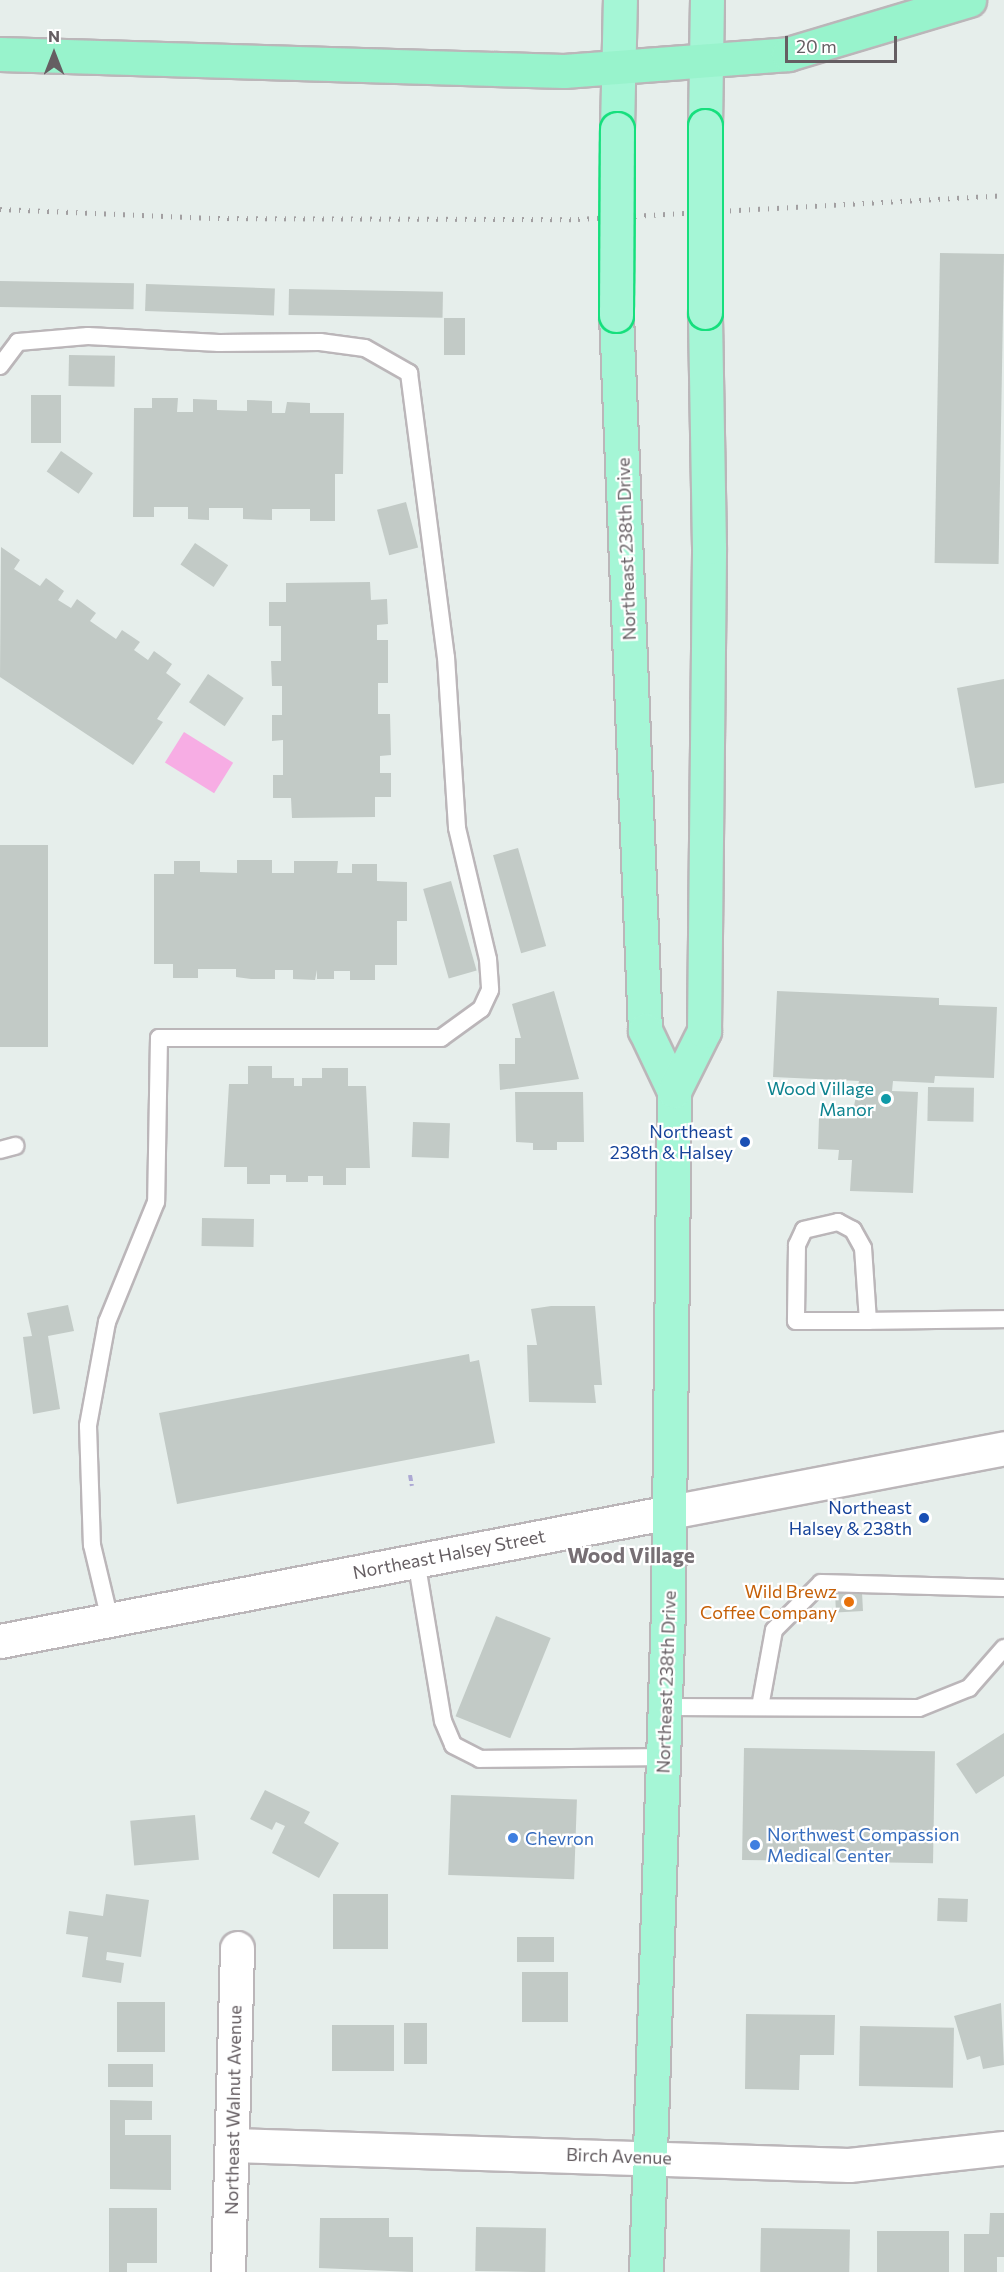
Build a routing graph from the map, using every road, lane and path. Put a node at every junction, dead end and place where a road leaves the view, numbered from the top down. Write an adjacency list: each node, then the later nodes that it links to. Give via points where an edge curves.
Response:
1 (620, 0): 6 (highway, Northeast 238th Drive)
2 (706, 0): 5 (highway, Northeast 238th Drive)
3 (969, 0): 5 (highway, via 788,54)
4 (0, 54): 6 (highway, via 552,72)
5 (705, 60): 6 (highway); 8 (highway, Northeast 238th Drive, bridge, via 709,547 704,1031)
6 (618, 67): 8 (highway, Northeast 238th Drive, bridge, via 616,315 645,1030)
7 (0, 366): 17 (lane, via 18,342 88,336 219,343 320,342 365,348 409,373 446,657 457,828 488,958 490,990 481,1009 441,1038 159,1038 156,1202 107,1322 88,1426 92,1545)
8 (674, 1091): 14 (highway, Northeast 238th Drive)
9 (1004, 1319): 10 (lane)
10 (868, 1321): 10 (lane, via 796,1321 797,1245 804,1230 838,1222 853,1230 863,1248)
11 (1004, 1448): 14 (street, Northeast Halsey Street)
12 (410, 1475): 13 (path)
13 (412, 1486)
14 (669, 1512): 15 (street, Northeast Halsey Street); 20 (highway, Northeast 238th Drive)
15 (416, 1560): 17 (street, Northeast Halsey Street); 22 (lane, via 443,1721 453,1745 480,1759)
16 (1004, 1588): 21 (lane, via 821,1583 774,1630)
17 (110, 1620): 18 (street, Northeast Halsey Street)
18 (0, 1641)
19 (1004, 1648): 21 (lane, via 969,1688 919,1708)
20 (665, 1707): 21 (lane); 22 (highway, Northeast 238th Drive)
21 (760, 1707)
22 (663, 1757): 26 (highway, Northeast 238th Drive)
23 (237, 1948): 24 (street, Northeast Walnut Avenue)
24 (232, 2145): 26 (street, Birch Avenue); 27 (street, Northeast Walnut Avenue)
25 (1004, 2148): 26 (street, Birch Avenue, via 849,2165)
26 (649, 2157): 28 (highway, Northeast 238th Drive)
27 (228, 2272)
28 (646, 2272)

